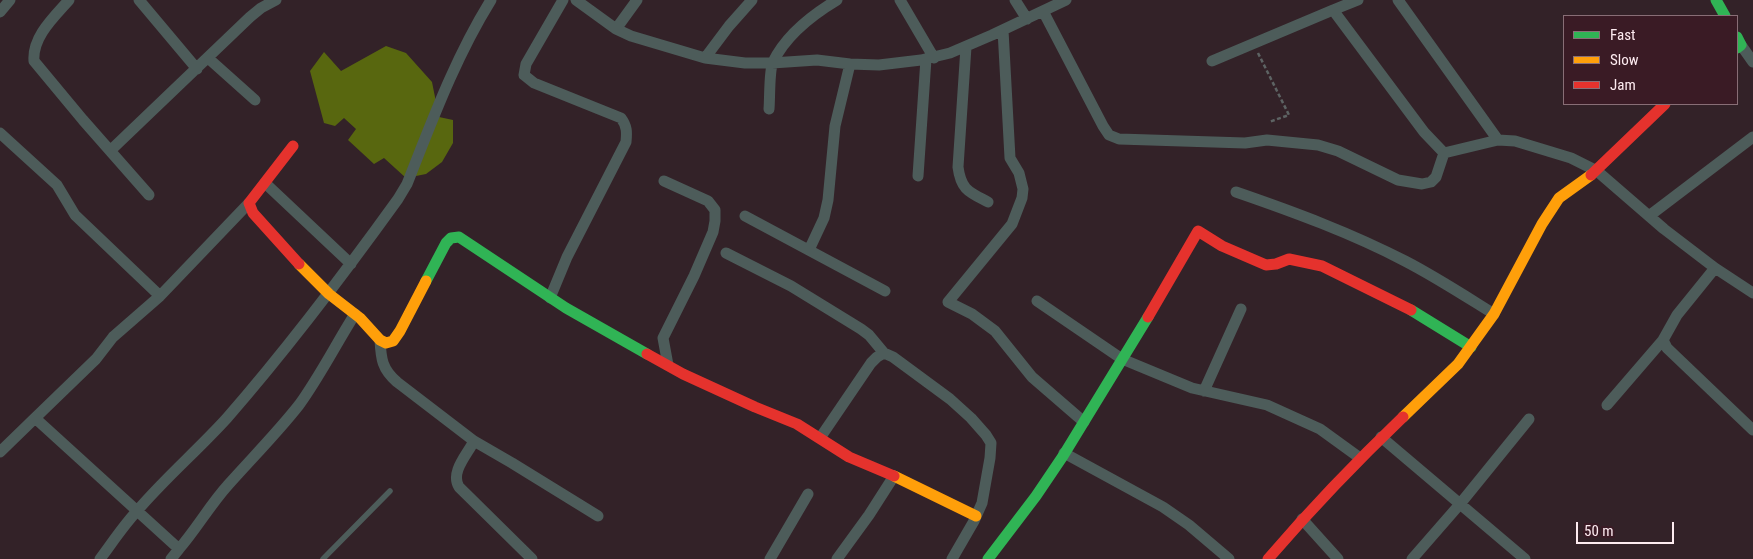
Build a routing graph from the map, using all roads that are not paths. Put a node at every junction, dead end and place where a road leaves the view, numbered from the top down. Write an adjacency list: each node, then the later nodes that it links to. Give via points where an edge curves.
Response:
1 (10, 0): 19 (street)
2 (69, 0): 41 (street, via 43,32 33,52 34,61)
3 (139, 0): 33 (street)
4 (273, 0): 26 (street)
5 (491, 0): 55 (street, via 455,66 403,190)
6 (563, 0): 61 (street, via 526,64 524,76 622,118 627,134)
7 (576, 0): 22 (street)
8 (637, 0): 22 (street)
9 (752, 0): 27 (street)
10 (837, 0): 31 (street, via 801,26)
11 (900, 0): 28 (street)
12 (1016, 0): 21 (street)
13 (1066, 0): 18 (street)
14 (1358, 0): 17 (street)
15 (1398, 0): 39 (street)
16 (1716, 0): 20 (street)
17 (1333, 10): 29 (street); 42 (street, via 1424,132)
18 (1043, 11): 21 (street); 42 (street, via 1108,135 1119,139 1245,143 1267,140 1318,145 1338,151 1398,180 1422,184 1436,177)
19 (0, 12)
20 (1724, 15)
21 (1027, 19): 23 (street)
22 (616, 28): 27 (street)
23 (1003, 30): 25 (street); 76 (street, via 1010,158 1019,173 1022,198 1012,224 948,302 995,331 1032,377)
24 (1738, 44): 30 (street)
25 (966, 47): 28 (street); 49 (street, via 958,167 965,189)
26 (208, 58): 33 (street); 34 (street)
27 (705, 58): 31 (street)
28 (930, 58): 32 (street, via 879,65); 44 (street)
29 (1212, 61)
30 (1753, 62)
31 (772, 63): 32 (street, via 817,60); 36 (street)
32 (850, 64): 53 (street, via 835,126 828,200 824,218)
33 (197, 69): 41 (street)
34 (255, 100)
35 (1664, 105): 43 (street)
36 (769, 108)
37 (0, 133): 60 (street, via 57,185 75,215)
38 (1753, 137): 52 (street)
39 (1498, 140): 42 (street); 43 (street, via 1515,141 1558,153)
40 (293, 146): 46 (street)
41 (111, 150): 48 (street)
42 (1444, 153)
43 (1597, 171): 52 (street); 65 (street, via 1559,198 1534,237)
44 (918, 176)
45 (664, 181): 71 (street, via 708,201 715,210 713,232 663,338)
46 (265, 183): 50 (street); 55 (street)
47 (1236, 192): 65 (street, via 1297,213 1406,261)
48 (149, 195)
49 (988, 202)
50 (249, 203): 59 (street, via 253,213); 60 (street)
51 (745, 216): 53 (street)
52 (1649, 216): 56 (street)
53 (809, 250): 57 (street)
54 (726, 253): 69 (street, via 791,286 861,328)
55 (351, 264): 59 (street)
56 (1716, 268): 58 (street); 67 (street, via 1678,315)
57 (885, 291)
58 (1753, 293)
59 (329, 294): 64 (street); 88 (street, via 227,418)
60 (160, 296): 74 (street, via 113,337)
61 (550, 298): 66 (street, via 469,242 451,238 400,331 393,341 386,343); 71 (street)
62 (1037, 301): 70 (street)
63 (1241, 309): 72 (street)
64 (355, 314): 66 (street); 92 (street, via 298,405 224,490)
65 (1494, 314): 68 (street)
66 (380, 340): 80 (street, via 388,374)
67 (1663, 340): 73 (street); 77 (street, via 1667,348)
68 (1471, 347): 70 (street, via 1411,310 1322,266 1289,259 1266,264 1222,246 1198,231); 78 (street, via 1447,375)
69 (884, 353): 79 (street, via 871,363); 90 (street, via 950,399 991,443 982,504)
70 (1122, 359): 72 (street); 76 (street)
71 (668, 365): 79 (street, via 702,384 797,424)
72 (1204, 391): 83 (street, via 1267,405 1320,430)
73 (1607, 405)
74 (36, 418): 81 (street); 88 (street)
75 (1529, 419): 87 (street)
76 (1084, 422): 82 (street)
77 (1753, 430)
78 (1381, 437): 83 (street); 87 (street)
79 (820, 438): 84 (street, via 849,457)
80 (474, 441): 89 (street); 96 (street, via 456,474 456,482)
81 (0, 452)
82 (1064, 453): 100 (street); 101 (street, via 1164,507)
83 (1360, 458): 91 (street)
84 (894, 476): 90 (street); 98 (street)
85 (390, 491): 95 (lane)
86 (808, 494): 97 (street)
87 (1460, 504): 104 (street); 105 (street)
88 (136, 511): 92 (street); 93 (street)
89 (598, 516)
90 (976, 516): 99 (street)
91 (1302, 519): 102 (street); 103 (street)
92 (179, 549): 94 (street)
93 (100, 559)
94 (171, 559)
95 (323, 559)
96 (532, 559)
97 (770, 559)
98 (837, 559)
99 (952, 559)
100 (988, 559)
101 (1229, 559)
102 (1268, 559)
103 (1338, 559)
104 (1412, 559)
105 (1525, 559)

